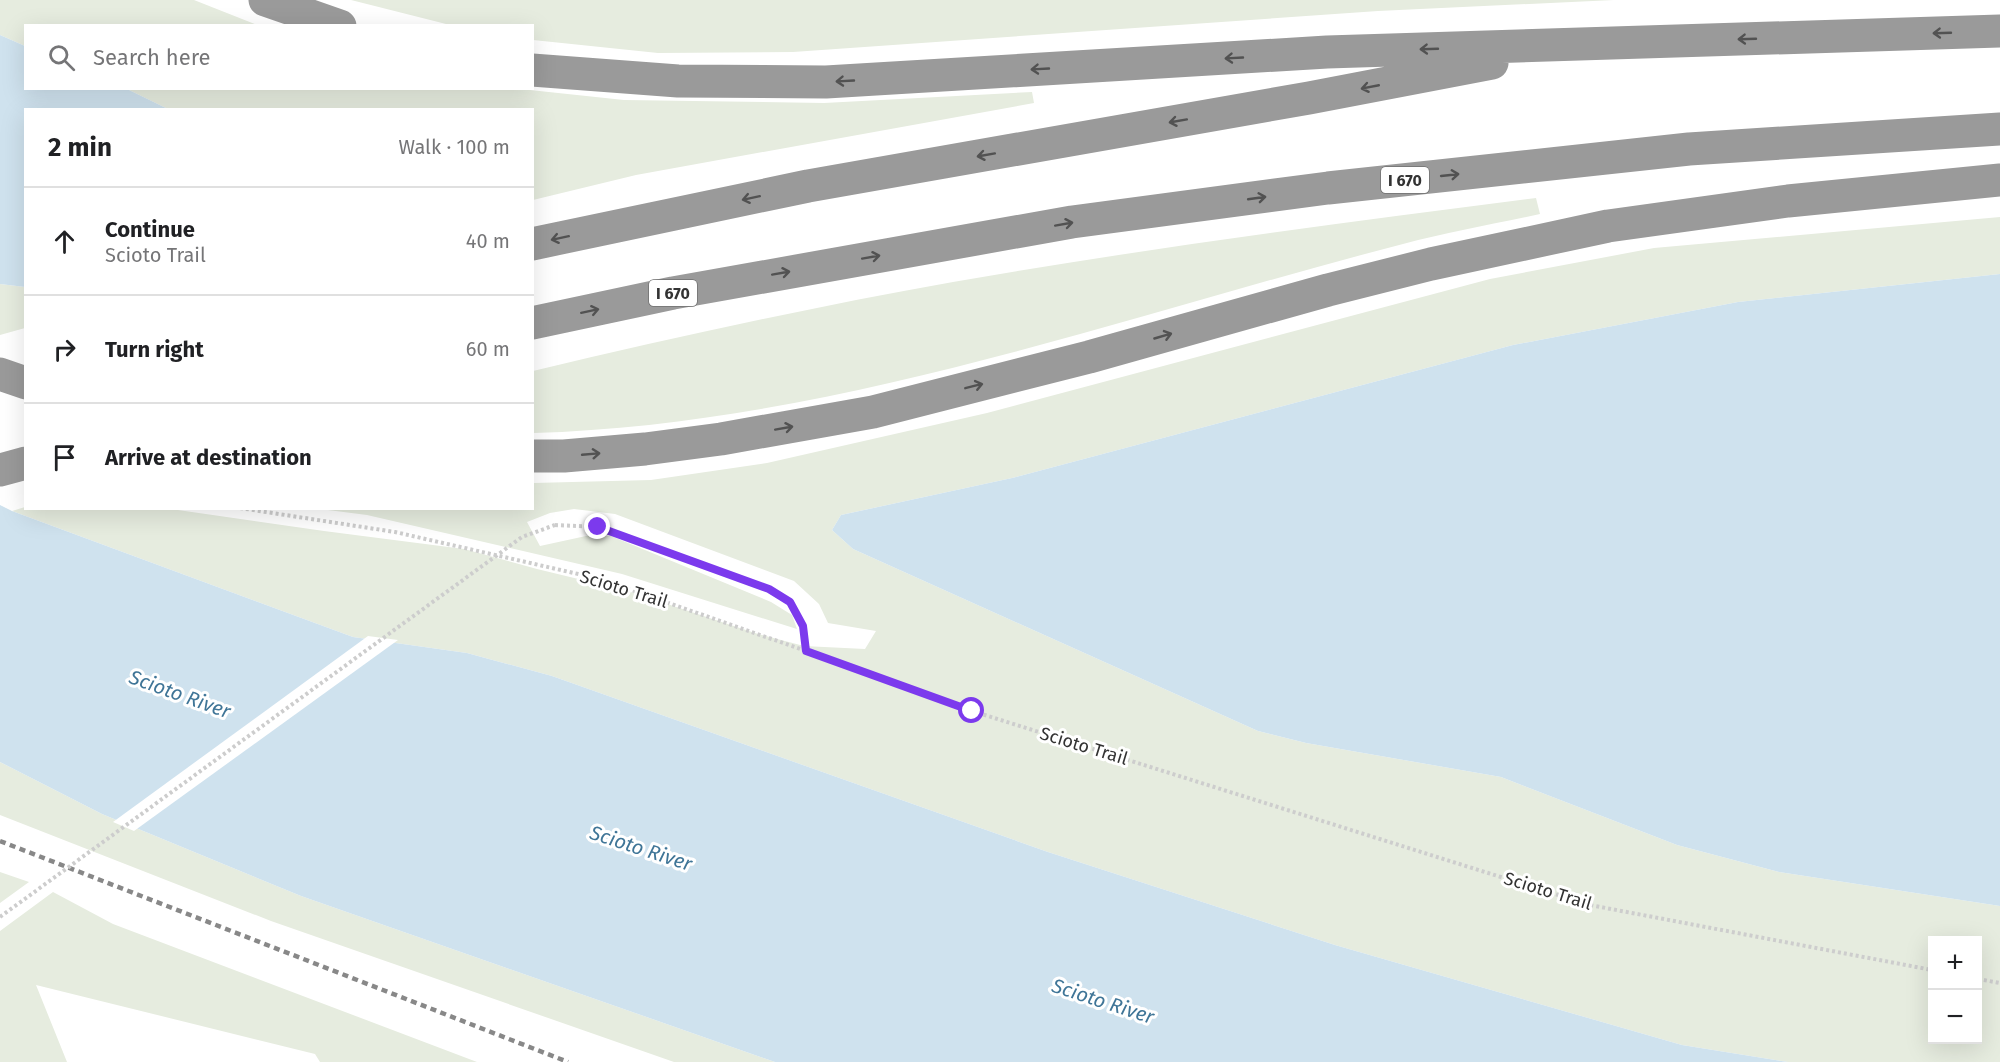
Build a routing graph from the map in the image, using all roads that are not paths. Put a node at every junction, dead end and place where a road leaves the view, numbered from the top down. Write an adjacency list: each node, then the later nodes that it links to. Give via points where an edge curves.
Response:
1 (266, 0): 2 (highway)
2 (334, 24)
3 (2000, 31): 4 (highway, one-way to 4)
4 (1592, 44): 5 (highway, one-way to 5, via 1327,52 826,82 678,81); 8 (highway, one-way to 8, via 808,186)
5 (534, 70)
6 (2000, 129): 9 (highway, I 670, one-way to 6, via 684,291 1072,222 1689,149)
7 (2000, 180): 14 (highway, one-way to 7, via 645,449 873,412 1408,269 1608,226 1788,201)
8 (534, 244)
9 (534, 323)
10 (0, 374): 11 (highway)
11 (24, 384)
12 (24, 386): 13 (highway)
13 (0, 395)
14 (534, 456)
15 (24, 464): 16 (highway)
16 (0, 470)

